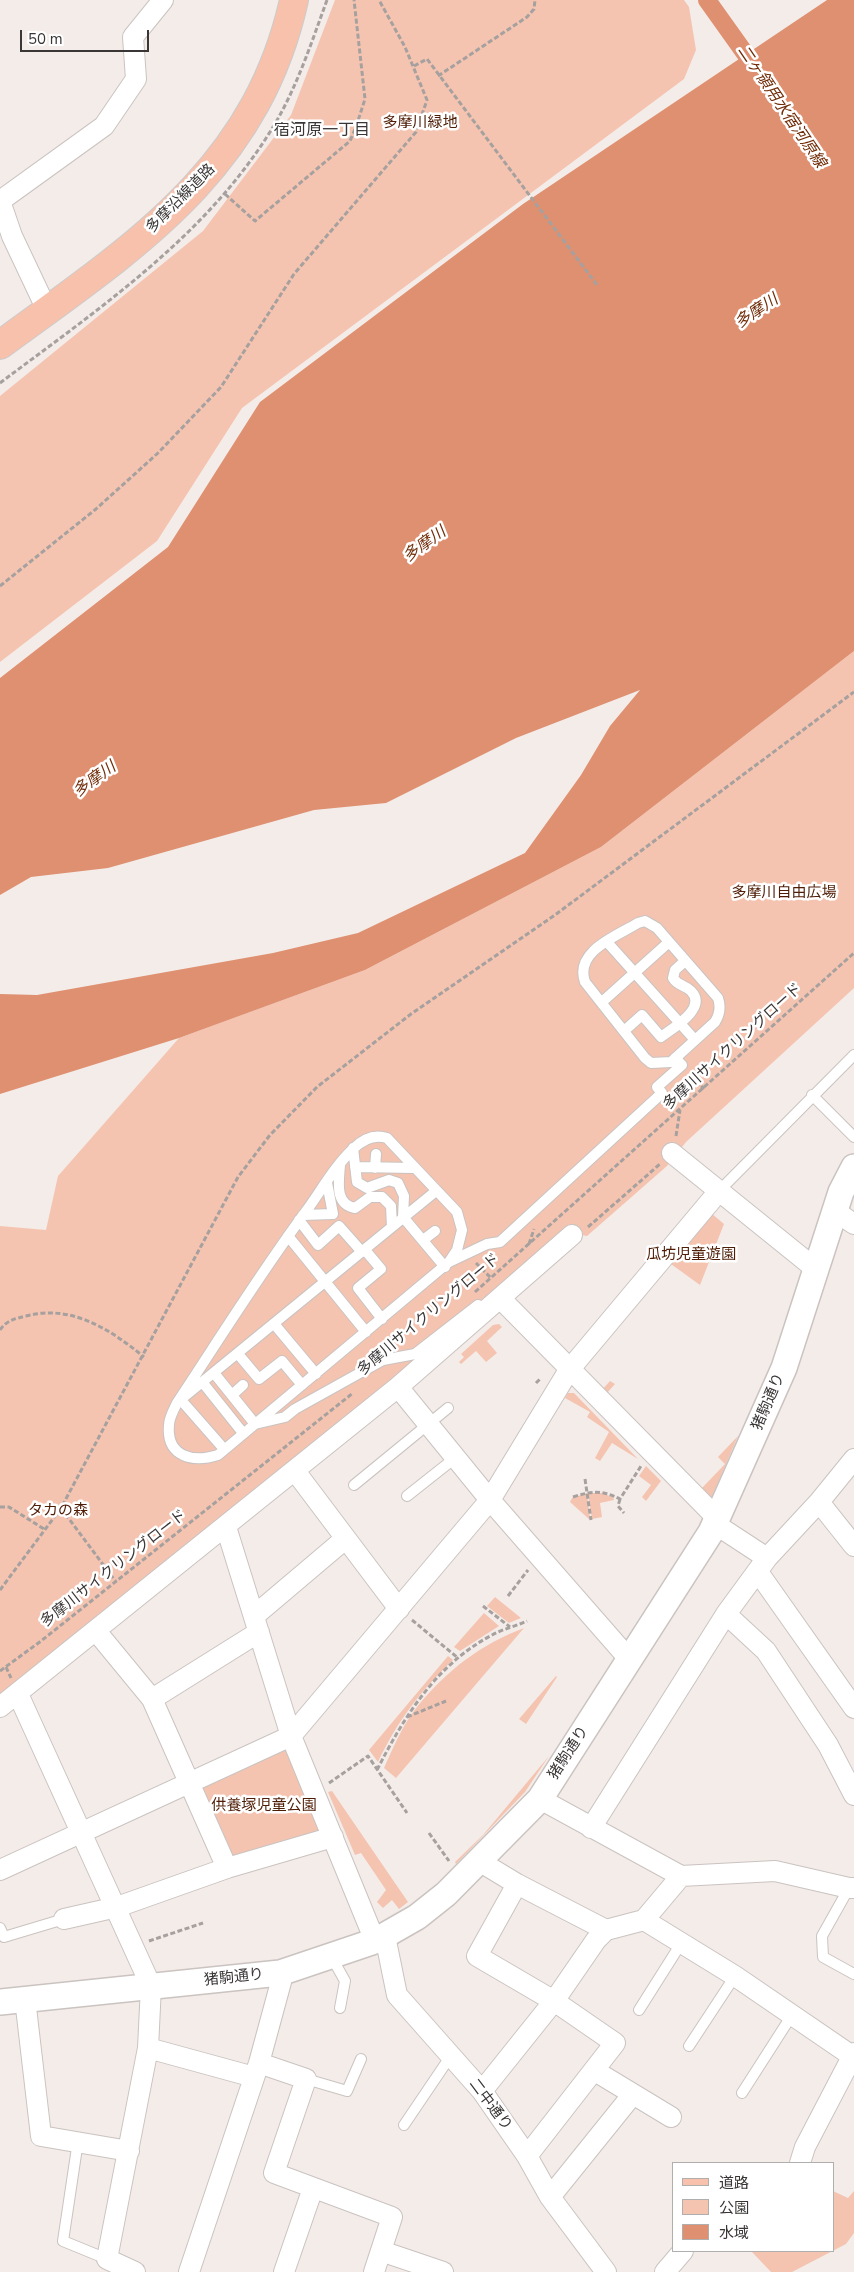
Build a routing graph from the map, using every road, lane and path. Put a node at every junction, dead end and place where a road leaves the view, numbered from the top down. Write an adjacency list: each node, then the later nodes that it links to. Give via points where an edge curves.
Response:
1 (163, 0): 9 (street, via 133,38 136,79 104,126)
2 (294, 0): 11 (main road, 多摩沿線道路, via 276,60 260,96 240,131 210,172 159,225)
3 (354, 0): 8 (path, via 365,100 350,141 254,221)
4 (379, 0): 6 (path)
5 (535, 0): 7 (path, via 534,9 527,17)
6 (414, 66): 7 (path, via 427,58); 13 (path, via 427,100 416,132 294,274 221,387 158,453 96,509)
7 (438, 76): 10 (path)
8 (225, 194)
9 (0, 201): 11 (street, via 12,236)
10 (597, 284)
11 (47, 310): 12 (main road, 多摩沿線道路)
12 (0, 344)
13 (0, 586)
14 (854, 692): 63 (path, via 555,915 411,1014 317,1086 270,1135 238,1177)
15 (607, 942): 16 (lane, via 644,921); 19 (lane); 20 (lane, via 591,952 582,974)
16 (669, 942): 18 (lane); 19 (lane)
17 (854, 953): 27 (path, 多摩川サイクリングロード)
18 (686, 961): 21 (lane, via 675,970 673,978 678,986 689,989 697,1001 694,1009); 23 (lane, via 718,998 720,1006 715,1022)
19 (634, 973): 20 (lane); 21 (lane)
20 (602, 1002): 22 (lane)
21 (679, 1023): 22 (lane, via 661,1037 642,1015); 23 (lane)
22 (624, 1030): 25 (lane, via 651,1063 671,1062)
23 (695, 1040): 25 (lane)
24 (854, 1055): 28 (lane)
25 (675, 1058): 52 (lane, via 682,1065 656,1087 662,1093 500,1242 487,1244)
26 (685, 1069): 27 (path)
27 (704, 1089): 29 (path, 多摩川サイクリングロード)
28 (812, 1095): 30 (lane); 41 (lane)
29 (681, 1110): 32 (path); 54 (path, 多摩川サイクリングロード)
30 (854, 1137)
31 (354, 1148): 34 (lane); 35 (lane); 38 (lane, via 369,1138 387,1138)
32 (672, 1153): 41 (street); 47 (path)
33 (376, 1154): 37 (lane)
34 (340, 1164): 39 (lane); 45 (lane, via 340,1194 344,1202 355,1208 370,1197 382,1197 391,1206)
35 (355, 1167): 37 (lane); 42 (lane, via 357,1182 361,1186 374,1187 389,1180 398,1183 404,1196)
36 (854, 1167): 43 (street, 猪駒通り)
37 (375, 1168): 38 (lane)
38 (414, 1168): 40 (lane)
39 (327, 1183): 44 (lane); 44 (lane, via 333,1214)
40 (436, 1191): 42 (lane); 52 (lane, via 456,1212 462,1230 457,1250)
41 (719, 1191): 53 (street); 64 (street)
42 (403, 1217): 45 (lane); 49 (lane)
43 (845, 1217): 53 (street, 猪駒通り)
44 (301, 1218): 48 (lane); 50 (lane, via 318,1244 339,1226)
45 (392, 1227): 50 (lane)
46 (435, 1231): 49 (lane)
47 (579, 1232): 57 (street)
48 (288, 1236): 55 (lane); 73 (lane)
49 (423, 1240): 52 (lane)
50 (364, 1251): 55 (lane); 58 (lane, via 381,1269 358,1288)
51 (470, 1257): 54 (path)
52 (447, 1264): 58 (lane)
53 (817, 1270): 95 (street, 猪駒通り, via 784,1368)
54 (491, 1278): 56 (path, 多摩川サイクリングロード)
55 (326, 1283): 59 (lane); 61 (lane)
56 (470, 1296)
57 (496, 1301): 64 (street); 70 (street); 75 (lane, via 480,1304 415,1354 383,1360 285,1417)
58 (382, 1319): 61 (lane)
59 (275, 1325): 62 (lane); 66 (lane)
60 (0, 1330): 63 (path, via 6,1321 35,1314 70,1314 113,1332)
61 (366, 1332): 66 (lane)
62 (238, 1354): 65 (lane); 69 (lane, via 259,1379 282,1361)
63 (144, 1356): 92 (path)
64 (569, 1370): 88 (street); 95 (street)
65 (214, 1373): 67 (lane); 72 (lane)
66 (316, 1374): 69 (lane)
67 (203, 1382): 73 (lane); 77 (lane)
68 (243, 1385): 72 (lane)
69 (302, 1385): 75 (lane)
70 (398, 1388): 76 (street); 82 (street)
71 (357, 1390): 102 (path, 多摩川サイクリングロード)
72 (232, 1395): 75 (lane)
73 (179, 1401): 78 (lane); 78 (lane, via 169,1423 169,1438 183,1455 204,1460)
74 (448, 1408): 76 (lane)
75 (255, 1424): 77 (lane)
76 (427, 1425): 79 (street); 84 (lane)
77 (243, 1433): 78 (lane)
78 (224, 1449)
79 (455, 1458): 86 (lane); 88 (street)
80 (854, 1459): 90 (street)
81 (645, 1462): 89 (path)
82 (295, 1471): 96 (street); 98 (street)
83 (586, 1479): 85 (path)
84 (354, 1485)
85 (588, 1492): 87 (path); 89 (path, via 610,1494); 94 (path)
86 (407, 1496)
87 (573, 1497)
88 (490, 1500): 106 (street); 113 (street)
89 (620, 1500): 93 (path, via 618,1506)
90 (819, 1502): 99 (street); 101 (street)
91 (0, 1507): 97 (path, via 9,1507)
92 (61, 1508): 97 (path); 102 (path)
93 (624, 1512)
94 (591, 1520)
95 (716, 1522): 101 (street); 113 (street, 猪駒通り)
96 (226, 1527): 109 (street, 二中通り); 111 (street)
97 (44, 1529): 103 (path)
98 (345, 1539): 106 (street); 109 (street)
99 (854, 1546)
100 (533, 1564): 104 (path)
101 (762, 1565): 107 (street); 119 (street)
102 (116, 1582): 114 (path, 多摩川サイクリングロード)
103 (0, 1590)
104 (508, 1596)
105 (483, 1606): 110 (path)
106 (399, 1609): 112 (path); 121 (street)
107 (726, 1614): 125 (street, via 766,1651 828,1745); 128 (street)
108 (527, 1621): 110 (path)
109 (256, 1624): 116 (street); 121 (street, 二中通り)
110 (510, 1628): 112 (path, via 492,1635)
111 (96, 1631): 115 (street); 116 (street)
112 (458, 1658): 120 (path)
113 (629, 1659): 126 (street, 猪駒通り)
114 (0, 1671)
115 (18, 1694): 118 (street); 129 (street)
116 (152, 1699): 123 (street)
117 (446, 1701): 120 (path)
118 (0, 1707)
119 (854, 1708)
120 (405, 1717): 122 (path)
121 (292, 1736): 123 (street); 131 (street, 二中通り)
122 (377, 1770): 124 (path, via 368,1756); 127 (path)
123 (189, 1784): 129 (street); 133 (street)
124 (322, 1787)
125 (854, 1795)
126 (540, 1799): 128 (street); 132 (street, 猪駒通り)
127 (407, 1813)
128 (591, 1828): 136 (street)
129 (81, 1833): 135 (street); 139 (street)
130 (429, 1833): 134 (path)
131 (333, 1837): 133 (street); 145 (street, 二中通り)
132 (479, 1861): 137 (street); 145 (street, 猪駒通り, via 417,1917)
133 (227, 1868): 139 (street)
134 (454, 1868)
135 (0, 1870)
136 (681, 1876): 138 (street, via 775,1871); 141 (street)
137 (517, 1884): 144 (street); 154 (street, via 477,1956)
138 (851, 1888): 150 (lane, via 822,1936 823,1956)
139 (117, 1907): 140 (street); 147 (street)
140 (64, 1919): 143 (lane, via 4,1937)
141 (644, 1920): 144 (street); 146 (street)
142 (203, 1923): 147 (path)
143 (0, 1928)
144 (606, 1930): 154 (street)
145 (380, 1939): 148 (street, 猪駒通り); 162 (street, 二中通り, via 397,1996)
146 (682, 1942): 151 (street); 157 (lane)
147 (134, 1946): 152 (street)
148 (331, 1956): 149 (street, 猪駒通り); 156 (lane, via 345,1981)
149 (280, 1973): 152 (street, 猪駒通り); 164 (street)
150 (854, 1974)
151 (734, 1976): 158 (street); 159 (lane)
152 (152, 1986): 153 (street, 猪駒通り); 160 (street)
153 (25, 2000): 155 (street, 猪駒通り); 172 (street, via 41,2136)
154 (554, 2001): 165 (street, via 615,2043); 167 (street)
155 (0, 2002)
156 (340, 2008)
157 (639, 2010)
158 (792, 2015): 161 (street); 169 (lane)
159 (689, 2046)
160 (148, 2048): 164 (street); 173 (street)
161 (853, 2054): 175 (street)
162 (450, 2057): 167 (street, 二中通り); 171 (lane)
163 (361, 2059): 166 (lane, via 348,2091)
164 (257, 2070): 166 (street); 182 (street)
165 (595, 2071): 168 (street); 174 (street)
166 (306, 2079): 176 (street, via 274,2173)
167 (482, 2091): 174 (street, 二中通り)
168 (633, 2094): 170 (street); 177 (street)
169 (742, 2094)
170 (671, 2117)
171 (404, 2125)
172 (78, 2141): 173 (street); 180 (lane, via 63,2241)
173 (129, 2152): 180 (street)
174 (527, 2156): 177 (street, 二中通り)
175 (800, 2162)
176 (313, 2188): 178 (street, via 392,2217); 183 (street)
177 (550, 2196): 186 (street, 二中通り)
178 (381, 2251): 184 (street); 185 (street)
179 (682, 2252): 187 (street)
180 (107, 2260): 181 (street)
181 (135, 2272)
182 (189, 2272)
183 (284, 2272)
184 (374, 2272)
185 (443, 2272)
186 (606, 2272)
187 (665, 2272)

